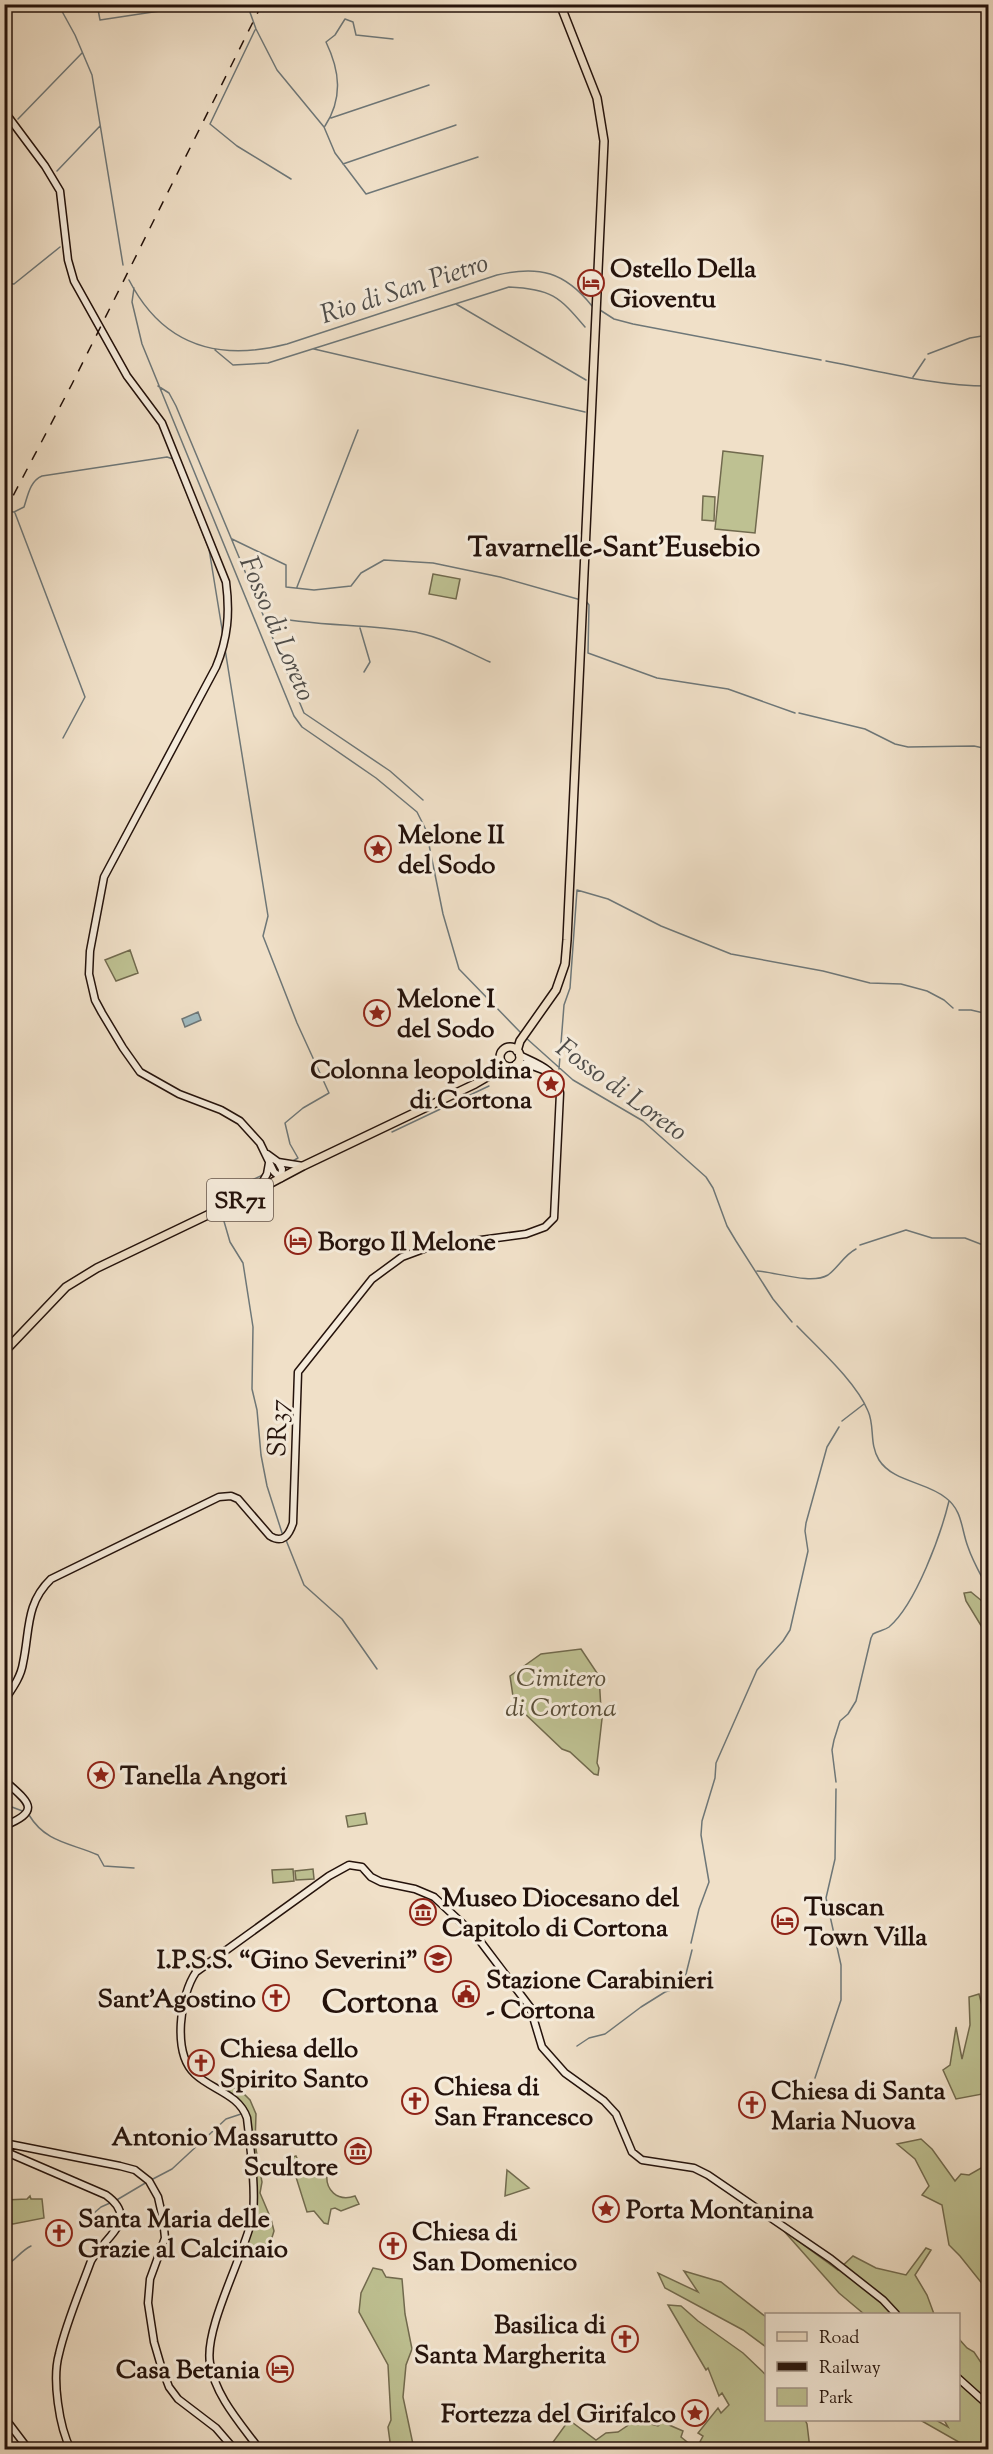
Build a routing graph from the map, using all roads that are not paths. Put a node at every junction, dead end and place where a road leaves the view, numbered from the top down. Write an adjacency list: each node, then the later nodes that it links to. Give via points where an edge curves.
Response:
1 (560, 4): 3 (main road, via 597,98 604,141 565,964 558,984)
2 (4, 111): 9 (main road, via 60,191 74,281 127,376 151,406 169,438 226,582 229,606 229,626 216,667 104,877 90,951 91,986 112,1031 140,1072 179,1094 231,1114)
3 (516, 1051): 4 (main road, via 503,1049); 5 (main road); 8 (main road)
4 (500, 1057): 6 (main road); 7 (main road)
5 (516, 1064): 6 (main road, SR71); 8 (main road, via 527,1064)
6 (506, 1066): 7 (main road, SR71)
7 (494, 1072): 12 (main road, SR71)
8 (554, 1075): 16 (main road, SR37, via 560,1093 554,1218 545,1227 526,1234 429,1247 402,1257 372,1279 298,1372 293,1522 289,1533 282,1539 270,1536 238,1498 219,1497 51,1579 29,1613 23,1665)
9 (267, 1154): 10 (main road); 11 (main road)
10 (278, 1162): 12 (main road); 13 (main road)
11 (269, 1163): 13 (main road); 14 (main road)
12 (303, 1166): 13 (main road, SR71)
13 (281, 1178): 14 (main road, SR71)
14 (258, 1191): 15 (main road, SR71, via 97,1268 66,1287)
15 (4, 1352)
16 (4, 1701)
17 (4, 1780): 18 (main road, via 27,1803 27,1813)
18 (4, 1826)
19 (4, 2143): 27 (main road, via 120,2166 135,2170 149,2181 158,2197 165,2234 148,2293 148,2314 160,2366 178,2399 216,2428)
20 (4, 2151): 26 (main road, via 106,2195 119,2211 118,2229 91,2261 58,2354 61,2424)
21 (895, 2313): 28 (main road, via 831,2259 708,2175 693,2168 642,2160 632,2152 616,2114 553,2061 543,2047 530,2007 477,1937 434,1897 381,1882 362,1867 349,1865 196,1972 186,1990 181,2019 190,2069 237,2100 247,2118 253,2213 217,2316 209,2356 212,2374 225,2400)
22 (960, 2380): 23 (main road)
23 (988, 2406)
24 (4, 2417): 25 (main road)
25 (29, 2450)
26 (71, 2450)
27 (235, 2450)
28 (260, 2450)

